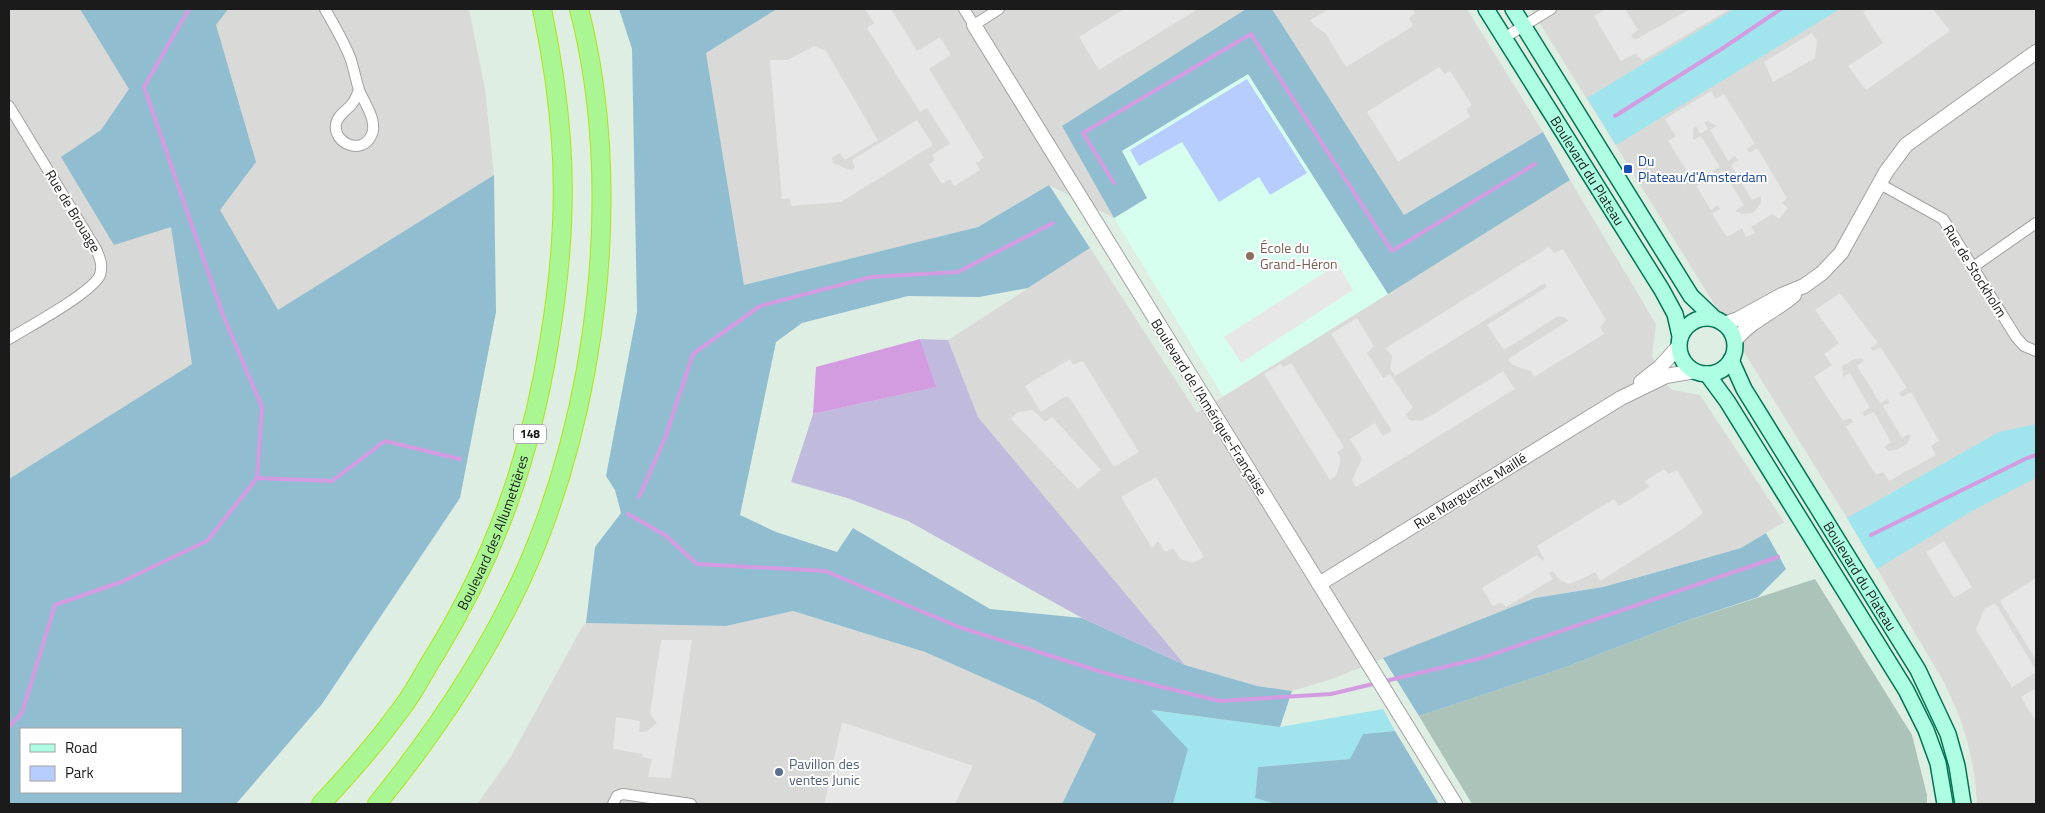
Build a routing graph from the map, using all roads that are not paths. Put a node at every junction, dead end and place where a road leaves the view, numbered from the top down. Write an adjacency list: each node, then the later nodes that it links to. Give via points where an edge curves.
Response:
1 (325, 9): 13 (street, via 351,59)
2 (542, 9): 28 (highway, Boulevard des Allumettières / 148, via 561,141 562,218 553,321 526,452 480,576 460,614 406,702 365,756)
3 (579, 9): 29 (highway, via 598,118 601,235 585,372 572,430 533,551 489,642 439,724)
4 (964, 9): 9 (street, Boulevard de l'Amérique-Française)
5 (1000, 9): 9 (street)
6 (1486, 9): 11 (main road, Boulevard du Plateau)
7 (1513, 9): 10 (main road, Boulevard du Plateau)
8 (1551, 9): 10 (street)
9 (974, 25): 27 (street, Boulevard de l'Amérique-Française)
10 (1524, 26): 11 (street); 19 (main road, Boulevard du Plateau, via 1691,296)
11 (1504, 38): 21 (main road, Boulevard du Plateau, via 1662,290 1675,314)
12 (2036, 52): 15 (street, via 1919,135 1895,158)
13 (359, 90): 13 (street, via 335,126 340,139 352,146 368,142 373,134 370,113)
14 (9, 106): 20 (street, Rue de Brouage, via 96,249 102,268 99,277 87,290)
15 (1880, 184): 17 (street, Rue de Stockholm, via 1940,216); 18 (street, via 1841,253)
16 (2036, 223): 17 (street)
17 (1973, 267): 23 (street, Rue de Stockholm, via 2016,337 2024,346)
18 (1804, 286): 19 (street, via 1738,319); 22 (street)
19 (1719, 321): 21 (main road, via 1704,318 1694,321 1686,327); 22 (main road, via 1729,329)
20 (9, 338)
21 (1680, 341): 25 (main road, via 1681,356 1687,365); 26 (street, Rue Marguerite Maillé, via 1660,367)
22 (1734, 341): 24 (main road)
23 (2036, 351)
24 (1731, 360): 25 (main road, via 1716,372); 34 (main road, Boulevard du Plateau, via 1744,389 1918,670 1948,734)
25 (1701, 372): 26 (street, Rue Marguerite Maillé, via 1666,376); 33 (main road, Boulevard du Plateau, via 1727,401 1906,690 1938,762)
26 (1621, 398): 27 (street, Rue Marguerite Maillé)
27 (1319, 584): 32 (street, Boulevard de l'Amérique-Française)
28 (321, 804)
29 (377, 804)
30 (613, 804): 31 (street, via 617,796 623,794)
31 (691, 804)
32 (1455, 804)
33 (1946, 804)
34 (1963, 804)

